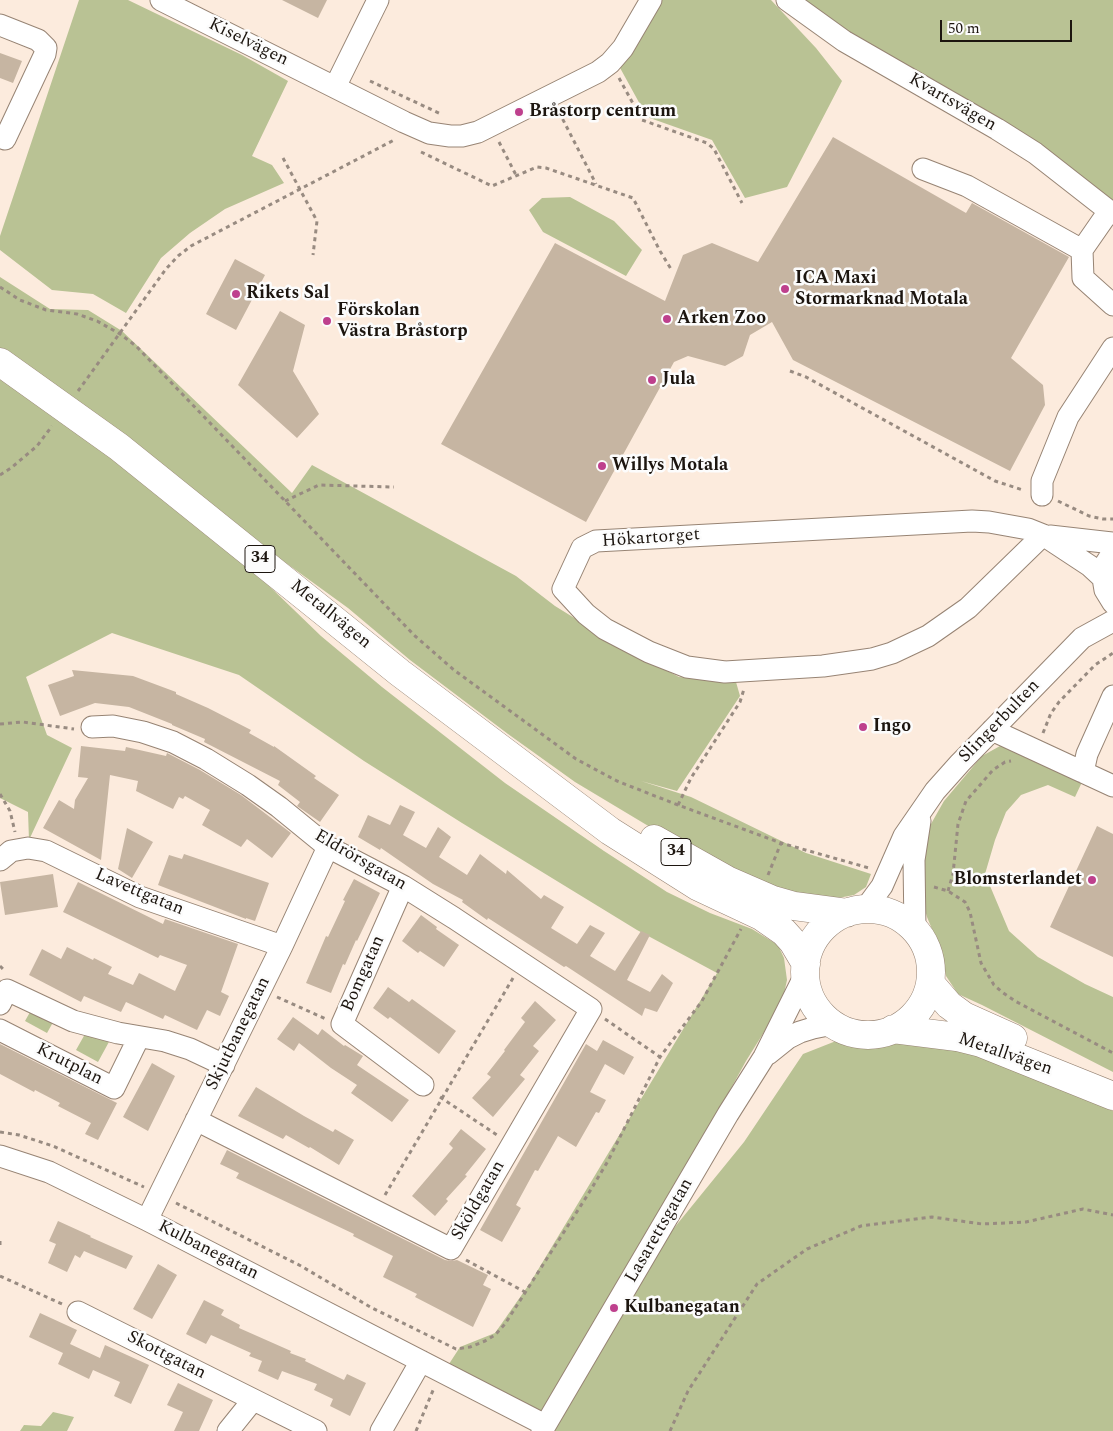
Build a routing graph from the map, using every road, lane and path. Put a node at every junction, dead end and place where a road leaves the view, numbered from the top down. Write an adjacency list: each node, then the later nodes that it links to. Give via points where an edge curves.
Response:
1 (161, 0): 7 (street, Kiselvägen)
2 (378, 0): 7 (street)
3 (651, 0): 6 (street, via 623,48)
4 (789, 2): 19 (street, Kvartsvägen, via 844,41 1035,153)
5 (0, 25): 11 (street, via 38,40 46,48 5,139)
6 (610, 63): 8 (street); 18 (path, via 642,120 708,142)
7 (335, 87): 8 (street, via 429,133 450,136 478,132)
8 (551, 96): 16 (path)
9 (414, 102): 10 (path)
10 (443, 115)
11 (0, 137)
12 (404, 144): 17 (path, via 395,140)
13 (413, 148): 16 (path, via 492,186 537,166)
14 (283, 158): 17 (path)
15 (923, 169): 20 (street, via 967,186)
16 (596, 185): 22 (path, via 633,198)
17 (300, 188): 21 (path, via 317,221); 25 (path, via 190,246 166,269)
18 (742, 202)
19 (1111, 213): 20 (street)
20 (1082, 250): 24 (street, via 1083,278)
21 (313, 255)
22 (671, 269)
23 (0, 286): 25 (path, via 20,300 46,310 77,314 98,321)
24 (1113, 305)
25 (120, 334): 29 (path); 35 (path, via 136,346)
26 (1113, 348): 34 (street, via 1068,417 1042,481)
27 (0, 362): 47 (main road, Metallvägen / 34, via 119,447 400,673)
28 (790, 371): 32 (path)
29 (74, 397)
30 (53, 426): 31 (path, via 36,446)
31 (0, 475)
32 (995, 481)
33 (394, 487): 35 (path, via 320,485)
34 (1042, 495)
35 (285, 501): 51 (path, via 415,636 454,670 576,759 617,781)
36 (1042, 536): 37 (street, Hökartorget); 39 (street, Hökartorget, via 1090,566); 42 (street, Hökartorget, via 955,618 928,636 892,653 823,666); 42 (street, Hökartorget, via 1014,526 972,521 596,541 582,548 563,589 586,614 606,629 649,652 687,667 709,672)
37 (1113, 544)
38 (1113, 552): 39 (street, Slingerbulten, via 1106,563)
39 (1107, 591): 41 (street, Slingerbulten)
40 (1113, 622): 41 (street, Slingerbulten)
41 (1082, 638): 46 (street, Slingerbulten)
42 (748, 671): 51 (path, via 740,702)
43 (1113, 696): 48 (street, via 1090,745)
44 (0, 724): 45 (path, via 24,722 76,729)
45 (92, 726): 54 (street, Eldrörsgatan, via 113,726 173,742 248,785)
46 (992, 730): 48 (street); 52 (street, Slingerbulten, via 934,791)
47 (516, 760): 61 (main road, Metallvägen / 34, via 617,820 749,890 794,906); 66 (main road, Metallvägen / 34, via 610,831 659,863 775,925 793,942)
48 (1083, 772): 49 (street)
49 (1113, 786)
50 (0, 794): 55 (path, via 10,811)
51 (678, 805): 53 (path)
52 (923, 810): 61 (street, Slingerbulten, via 904,836 882,886); 63 (street, Slingerbulten, via 914,860)
53 (781, 843): 57 (path); 58 (path)
54 (328, 847): 59 (street, Eldrörsgatan); 64 (street, Skjutbanegatan)
55 (20, 849): 56 (street, via 11,851); 64 (street, Lavettgatan, via 46,851 140,897)
56 (0, 860)
57 (876, 870)
58 (766, 880)
59 (403, 886): 65 (street, Eldrörsgatan); 71 (street, Bomgatan)
60 (948, 891): 76 (path, via 965,902 980,963 1002,992)
61 (856, 911): 63 (main road, 34, via 876,910 897,916); 66 (main road, via 837,918 819,932 810,947)
62 (745, 922): 77 (path, via 702,1002)
63 (915, 930): 67 (main road, 34, via 930,960)
64 (282, 946): 68 (street, Skjutbanegatan)
65 (522, 962): 70 (street, Eldrörsgatan); 82 (path)
66 (806, 970): 72 (main road, 34, via 811,998); 78 (street, Lasarettsgatan)
67 (930, 983): 74 (main road, 34, via 917,1011); 81 (main road, Metallvägen / 34, via 949,1005 964,1016 1010,1037)
68 (260, 990): 71 (path); 79 (street, Skjutbanegatan)
69 (0, 1004): 75 (street, via 8,990 73,1021)
70 (591, 1009): 77 (path); 85 (street, Sköldgatan)
71 (342, 1024): 80 (street, Bomgatan)
72 (833, 1024): 74 (main road, 34, via 862,1034); 78 (street, Lasarettsgatan, via 800,1032)
73 (0, 1030): 75 (street, Krutplan, via 114,1088)
74 (893, 1030): 81 (main road, Metallvägen / 34, via 981,1043)
75 (139, 1037): 79 (street, via 190,1049)
76 (1113, 1053)
77 (660, 1057): 95 (path, via 604,1168)
78 (764, 1057): 99 (street, Lasarettsgatan)
79 (224, 1065): 83 (street, Skjutbanegatan)
80 (423, 1085): 82 (path)
81 (1113, 1096)
82 (442, 1098): 85 (path); 88 (path)
83 (196, 1120): 87 (street, Skjutbanegatan); 88 (street, Sköldgatan)
84 (0, 1132): 87 (path, via 53,1146)
85 (511, 1144): 93 (street, Sköldgatan)
86 (0, 1156): 90 (street, Kulbanegatan, via 49,1172)
87 (160, 1194): 90 (street, Skjutbanegatan); 95 (path, via 301,1266 372,1308 456,1349 470,1347 495,1335)
88 (375, 1212): 93 (street, Sköldgatan)
89 (1113, 1215): 103 (path, via 1083,1209 1026,1222 982,1224 932,1217 862,1226 807,1249 757,1284 688,1391)
90 (147, 1220): 97 (street, Kulbanegatan)
91 (0, 1241): 92 (path)
92 (0, 1248)
93 (451, 1250): 95 (path)
94 (0, 1276): 96 (path)
95 (525, 1292)
96 (78, 1312): 98 (street, Skottgatan)
97 (421, 1361): 99 (street, Kulbanegatan); 102 (street)
98 (253, 1400): 100 (street); 101 (street, Skottgatan)
99 (543, 1428)
100 (228, 1431)
101 (316, 1431)
102 (382, 1431)
103 (670, 1431)

